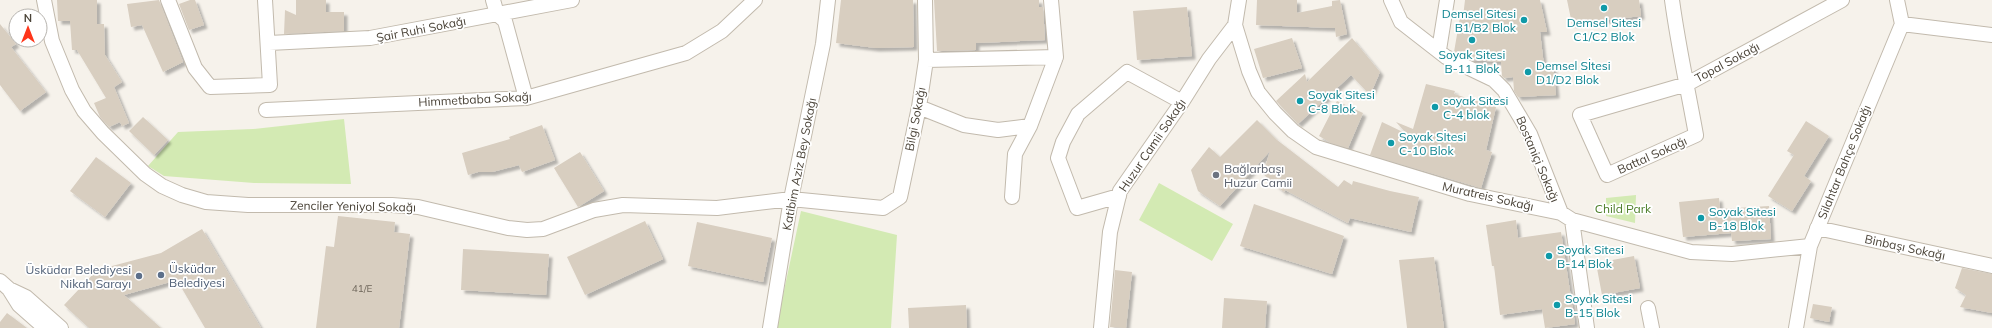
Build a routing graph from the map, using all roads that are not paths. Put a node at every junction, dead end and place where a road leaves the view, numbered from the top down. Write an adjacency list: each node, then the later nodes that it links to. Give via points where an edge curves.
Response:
1 (44, 0): 32 (street, Zenciler Yeniyol Sokağı, via 52,41 72,90 84,111 145,174 162,186 206,202 248,205 418,207 526,230 543,229 594,210 615,206 717,208)
2 (168, 0): 20 (street, via 195,68 210,87 270,84)
3 (266, 0): 20 (street)
4 (493, 0): 16 (street)
5 (572, 0): 16 (street, Şair Ruhi Sokağı)
6 (755, 0): 25 (street, Himmetbaba Sokağı, via 722,32 686,53)
7 (828, 0): 32 (street, Katibim Aziz Bey Sokağı, via 823,44)
8 (925, 0): 23 (street, Bilgi Sokağı)
9 (1051, 0): 22 (street)
10 (1239, 0): 18 (street)
11 (1391, 0): 21 (street, Bostaniçi Sokağı, via 1401,22)
12 (1447, 0): 21 (street)
13 (1672, 0): 24 (street, Topal Sokağı)
14 (1842, 0): 24 (street, Topal Sokağı)
15 (1897, 0): 17 (street)
16 (497, 14): 20 (street, Şair Ruhi Sokağı, via 370,38); 25 (street, via 505,21)
17 (1902, 24): 19 (street); 34 (street, Silahtar Bahçe Sokağı)
18 (1235, 25): 26 (street, Huzur Camii Sokağı, via 1209,59); 33 (street, Muratreis Sokağı, via 1258,92 1293,131 1316,147 1470,194)
19 (1992, 35)
20 (269, 43)
21 (1439, 50): 33 (street, Bostaniçi Sokağı, via 1446,57 1494,80 1504,90 1530,134)
22 (1056, 57): 23 (street); 29 (street)
23 (926, 60): 27 (street, Bilgi Sokağı)
24 (1687, 84): 24 (street, Battal Sokağı, via 1580,115 1607,175 1696,135)
25 (526, 98): 28 (street, Himmetbaba Sokağı)
26 (1182, 102): 31 (street, Huzur Camii Sokağı); 31 (street, via 1127,72 1078,114 1063,142 1058,158 1077,208)
27 (919, 107): 29 (street, via 964,125 998,130); 32 (street, Bilgi Sokağı, via 900,197 883,208)
28 (266, 110)
29 (1030, 126): 30 (street, via 1015,154)
30 (1012, 196)
31 (1119, 196): 42 (street, Huzur Camii Sokağı, via 1110,232)
32 (792, 199): 41 (street, Katibim Aziz Bey Sokağı)
33 (1567, 216): 35 (street, Muratreis Sokağı, via 1691,252 1732,254); 43 (street, Bostaniçi Sokağı)
34 (1817, 228): 35 (street, Silahtar Bahçe Sokağı); 36 (street, Binbaşı Sokağı)
35 (1810, 246): 45 (street, Silahtar Bahçe Sokağı)
36 (1992, 266)
37 (4, 285): 39 (street, via 19,306); 40 (street, via 26,297)
38 (1648, 308): 44 (street)
39 (45, 328)
40 (61, 328)
41 (770, 328)
42 (1101, 328)
43 (1587, 328)
44 (1652, 328)
45 (1796, 328)

